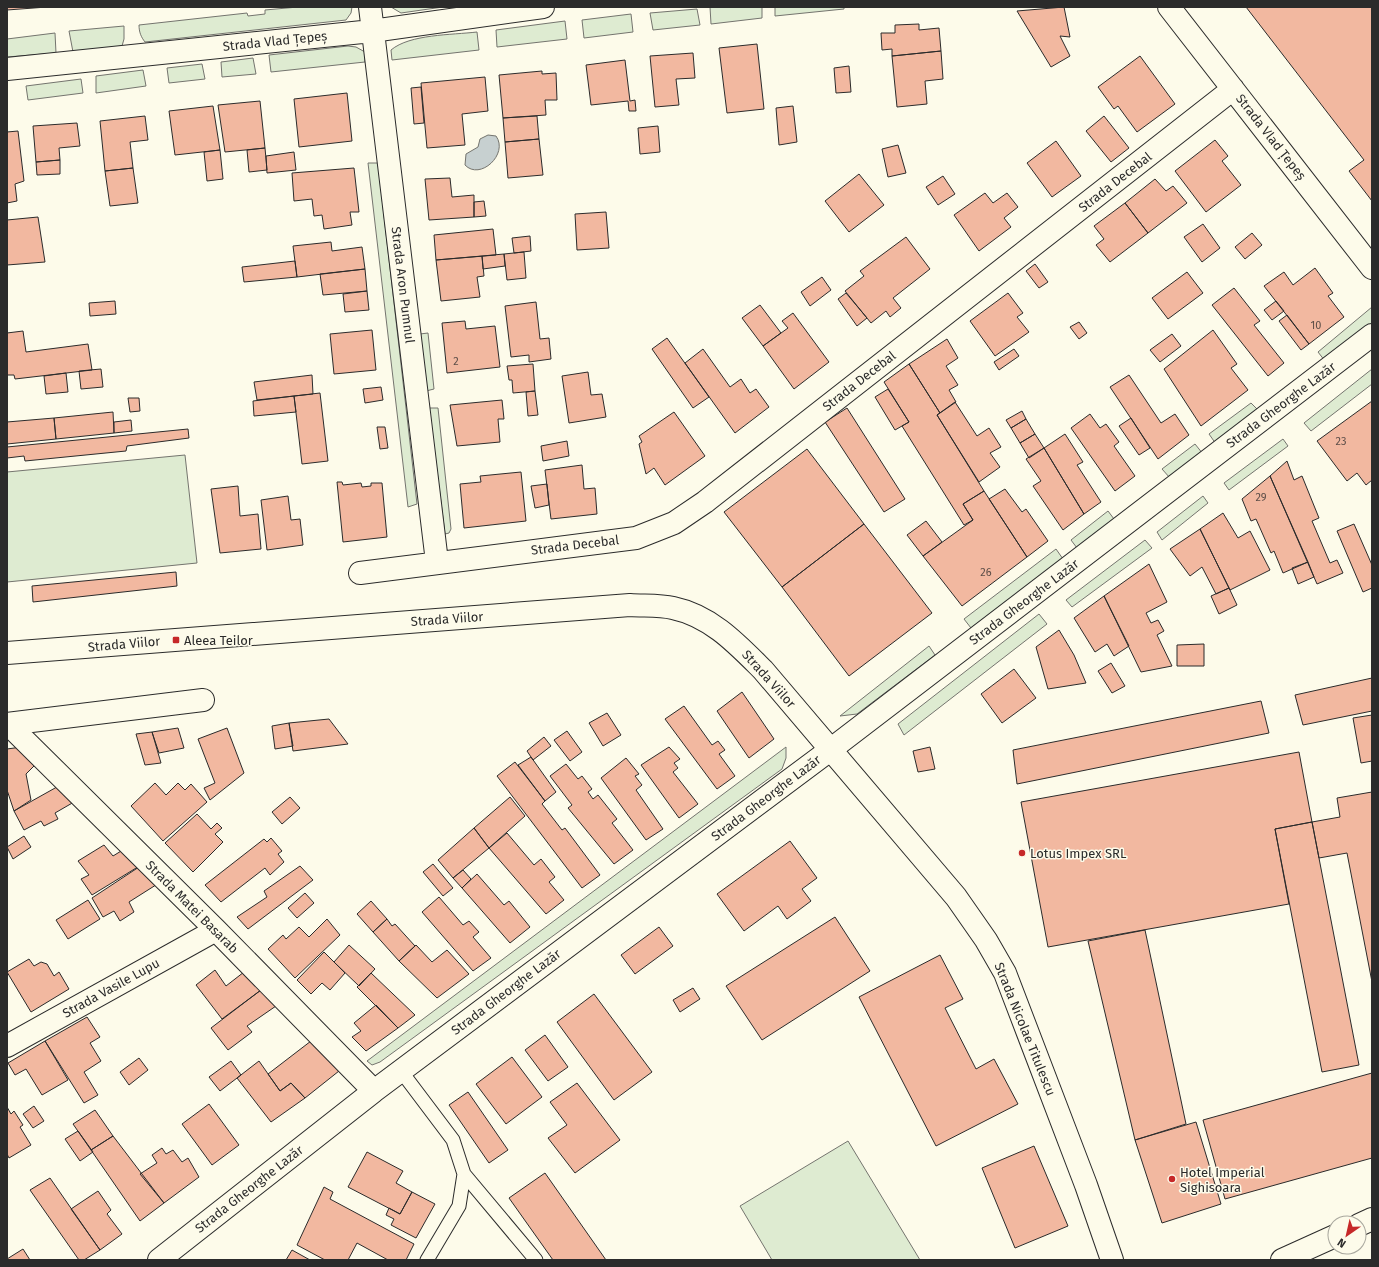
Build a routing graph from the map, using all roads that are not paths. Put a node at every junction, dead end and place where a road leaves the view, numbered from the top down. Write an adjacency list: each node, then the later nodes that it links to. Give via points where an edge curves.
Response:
1 (370, 7): 4 (street, Strada Aron Pumnul)
2 (543, 7): 4 (street, Strada Vlad Țepeș)
3 (1169, 7): 6 (street, Strada Vlad Țepeș)
4 (372, 31): 5 (street, Strada Vlad Țepeș); 9 (street, Strada Aron Pumnul)
5 (7, 69)
6 (1233, 89): 7 (street, Strada Vlad Țepeș); 9 (street, Strada Decebal, via 705,502 674,523 636,538)
7 (1372, 268)
8 (1372, 335): 14 (street, Strada Gheorghe Lazăr)
9 (437, 562): 10 (street, Strada Decebal)
10 (360, 572)
11 (7, 654): 14 (street, Strada Viilor, via 623,605 673,608 700,617 731,638 763,670)
12 (203, 700): 13 (street, Strada Matei Basarab)
13 (7, 724): 15 (street, Strada Matei Basarab)
14 (830, 750): 17 (street, Strada Gheorghe Lazăr); 24 (street, Strada Nicolae Titulescu, via 956,897 1005,973)
15 (216, 930): 16 (street, Strada Vasile Lupu); 18 (street, Strada Matei Basarab)
16 (7, 1046)
17 (401, 1071): 18 (street, Strada Gheorghe Lazăr); 19 (lane, via 453,1140)
18 (374, 1091): 21 (street, Strada Gheorghe Lazăr)
19 (464, 1174): 22 (lane, via 459,1206); 23 (lane)
20 (1327, 1240): 25 (street)
21 (159, 1260)
22 (427, 1260)
23 (536, 1260)
24 (1112, 1260)
25 (1282, 1260)

